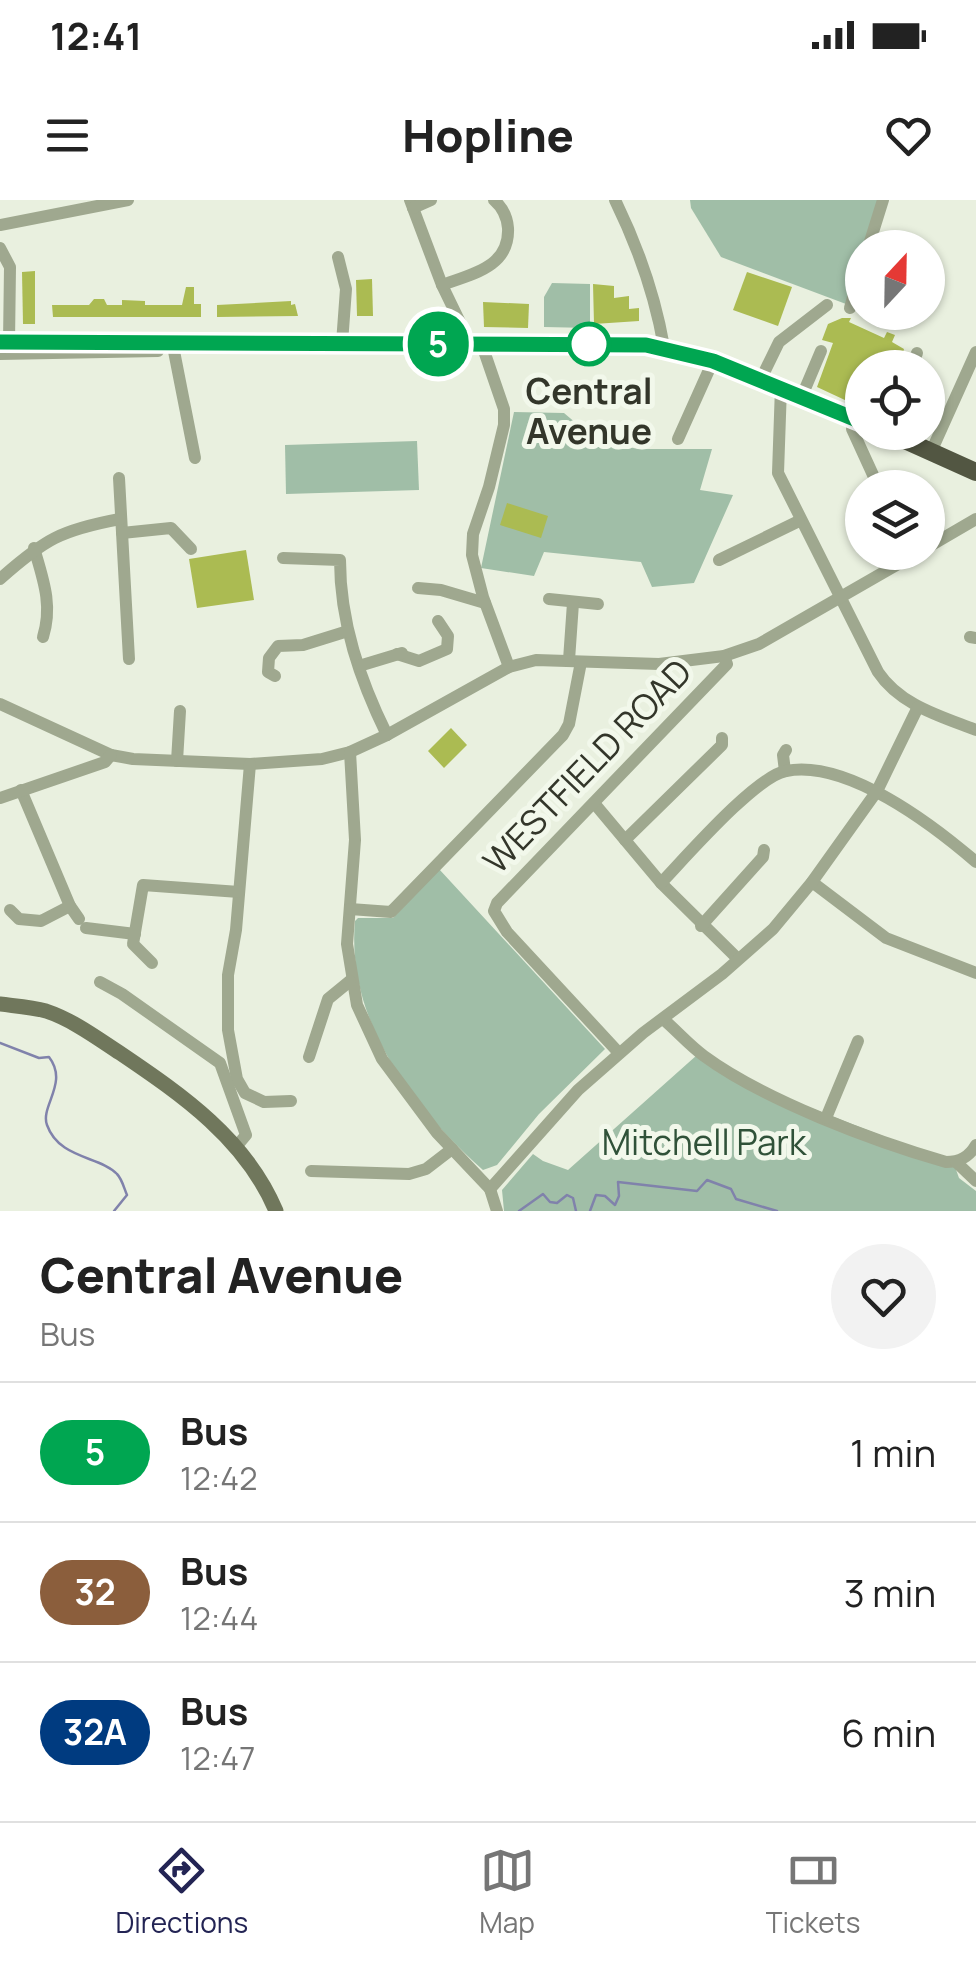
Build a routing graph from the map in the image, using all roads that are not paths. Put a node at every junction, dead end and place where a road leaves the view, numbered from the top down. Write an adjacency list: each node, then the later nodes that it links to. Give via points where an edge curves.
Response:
1 (128, 200): 7 (street)
2 (431, 200): 6 (street)
3 (494, 200): 11 (street, via 508,231 499,260)
4 (615, 200): 17 (street, via 638,246)
5 (882, 200): 8 (street)
6 (411, 204): 11 (street)
7 (0, 226)
8 (873, 230)
9 (2, 255): 15 (street, via 10,267)
10 (338, 258): 13 (street, via 346,289)
11 (442, 285): 14 (street)
12 (827, 304): 21 (street, via 779,342)
13 (342, 343): 14 (highway); 16 (highway)
14 (476, 345): 17 (highway); 44 (street, via 504,409 490,487 473,534)
15 (3, 346): 16 (highway)
16 (166, 346): 28 (street)
17 (664, 347): 20 (highway)
18 (821, 351): 23 (street)
19 (976, 352): 27 (street)
20 (713, 361): 21 (highway); 25 (street)
21 (761, 379): 22 (highway)
22 (781, 388): 23 (highway); 32 (street, via 778,473)
23 (802, 396): 24 (highway)
24 (845, 414)
25 (678, 439)
26 (927, 450): 27 (highway)
27 (931, 452): 29 (highway)
28 (195, 458)
29 (976, 472)
30 (120, 478): 33 (street)
31 (976, 519): 34 (street)
32 (799, 521): 38 (street); 42 (street)
33 (121, 526): 35 (street, via 73,528); 36 (street, via 171,528); 51 (street)
34 (945, 538)
35 (34, 548): 40 (street); 49 (street, via 48,600)
36 (191, 550)
37 (282, 558): 48 (street, via 342,554 340,598)
38 (720, 560)
39 (888, 570): 42 (street)
40 (0, 579)
41 (418, 588): 44 (street)
42 (842, 598): 50 (street); 57 (street, via 881,678)
43 (550, 599): 45 (street)
44 (485, 602): 54 (street)
45 (573, 602): 46 (street); 52 (street)
46 (598, 604)
47 (438, 620): 53 (street, via 448,636 446,648 419,661 401,653)
48 (348, 631): 53 (street); 55 (street, via 278,646 269,658 268,672)
49 (42, 636)
50 (724, 656): 52 (street, via 660,664); 71 (street, WESTFIELD ROAD, via 727,664)
51 (129, 659)
52 (575, 661): 54 (street); 79 (street, via 562,735 391,912)
53 (358, 666): 60 (street)
54 (508, 667): 60 (street)
55 (275, 676)
56 (0, 704): 64 (street)
57 (918, 707): 59 (street); 69 (street)
58 (180, 711): 65 (street)
59 (976, 730)
60 (387, 735): 63 (street)
61 (722, 738): 72 (street)
62 (786, 750): 67 (street)
63 (350, 752): 66 (street); 79 (street)
64 (111, 755): 65 (street); 68 (street)
65 (177, 761): 66 (street)
66 (250, 764): 77 (street)
67 (784, 770): 69 (street, via 826,774); 75 (street, via 756,788)
68 (21, 790): 70 (street); 78 (street)
69 (877, 791): 74 (street); 76 (street)
70 (0, 798)
71 (594, 802): 72 (street); 91 (street, WESTFIELD ROAD, via 494,912)
72 (625, 840): 75 (street)
73 (764, 850): 81 (street)
74 (976, 862)
75 (660, 882): 81 (street)
76 (812, 882): 83 (street); 85 (street, via 886,938)
77 (239, 892): 82 (street, via 143,885); 93 (street, via 225,1045 240,1087 258,1100)
78 (70, 906): 80 (street, via 41,921 19,919); 82 (street, via 83,924)
79 (350, 909): 86 (street)
80 (10, 910)
81 (702, 926): 83 (street)
82 (135, 934): 84 (street, via 133,944)
83 (738, 959): 89 (street)
84 (152, 964)
85 (976, 972)
86 (350, 981): 92 (street, via 328,999); 97 (street, via 382,1059)
87 (100, 982): 96 (street, via 220,1063 246,1135)
88 (0, 1004): 96 (main road, via 46,1011 81,1028 189,1102)
89 (664, 1019): 91 (street); 94 (street, via 729,1072)
90 (858, 1041): 94 (street)
91 (620, 1053): 101 (street, via 552,1116)
92 (309, 1057)
93 (283, 1104)
94 (826, 1118): 98 (street)
95 (976, 1144): 98 (street)
96 (236, 1147): 102 (main road)
97 (452, 1148): 99 (street, via 409,1174 330,1164); 101 (street)
98 (956, 1162): 100 (street)
99 (311, 1171)
100 (976, 1181)
101 (490, 1189): 103 (street)
102 (276, 1211)
103 (497, 1211)

